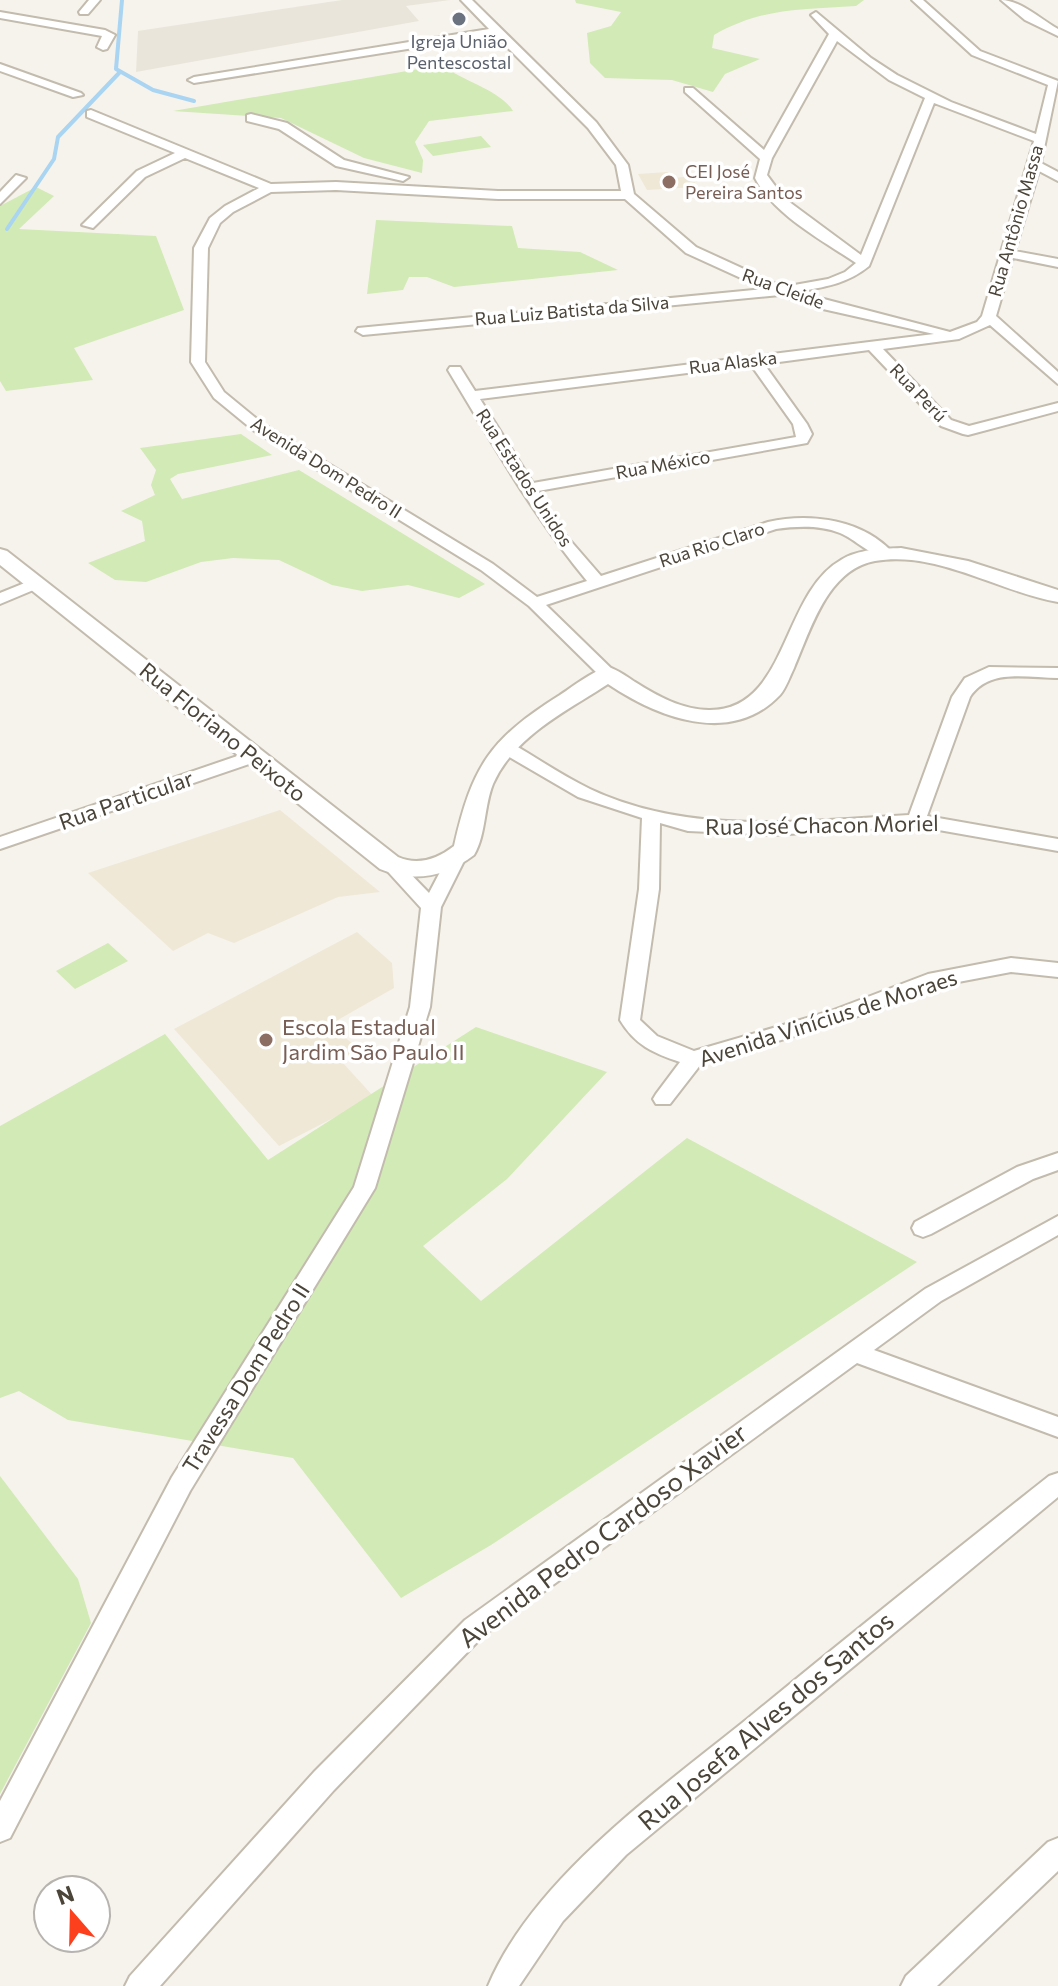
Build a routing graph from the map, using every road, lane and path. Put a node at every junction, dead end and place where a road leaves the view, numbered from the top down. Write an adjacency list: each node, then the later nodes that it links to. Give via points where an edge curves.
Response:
1 (95, 0): 5 (street)
2 (466, 0): 8 (street)
3 (917, 0): 14 (street, via 976,53)
4 (1006, 0): 9 (street)
5 (84, 12)
6 (0, 15): 11 (street, via 105,33 109,35)
7 (816, 15): 10 (street)
8 (498, 31): 13 (street); 28 (street, via 616,155)
9 (1058, 33)
10 (835, 34): 17 (street, via 872,66); 22 (street)
11 (103, 47)
12 (0, 67): 16 (street)
13 (194, 80)
14 (1057, 84): 20 (street, Rua Antônio Massa)
15 (689, 90): 22 (street)
16 (77, 95)
17 (930, 99): 20 (street); 32 (street)
18 (91, 114): 21 (street)
19 (251, 118): 27 (street, via 283,126 340,163)
20 (1039, 139): 23 (street, Rua Antônio Massa)
21 (183, 154): 26 (street); 30 (street, via 141,174)
22 (766, 158): 32 (street, via 760,172 763,184)
23 (1035, 164): 24 (street); 31 (street, Rua Antônio Massa)
24 (1058, 177)
25 (20, 178): 29 (street)
26 (269, 188): 27 (street, Avenida Dom Pedro II); 51 (street, Avenida Dom Pedro II, via 229,209 206,233 201,248 198,362 219,395 258,427 455,546)
27 (453, 191): 28 (street, Avenida Dom Pedro II)
28 (628, 195): 34 (street, Rua Cleide, via 691,250)
29 (0, 200)
30 (88, 225)
31 (1007, 253): 33 (street); 35 (street, Rua Antônio Massa)
32 (864, 263): 34 (street, Rua Luiz Batista da Silva, via 831,282)
33 (1058, 263)
34 (781, 291): 36 (street, Rua Luiz Batista da Silva); 37 (street, Rua Cleide)
35 (989, 317): 37 (street, Rua Alaska); 41 (street)
36 (363, 331)
37 (959, 335): 38 (street, Rua Alaska)
38 (873, 346): 39 (street, Rua Alaska); 43 (street, Rua Perú, via 946,423 968,431)
39 (754, 360): 42 (street, Rua Alaska); 44 (street, Rua México, via 800,424 805,434 798,442)
40 (455, 370): 42 (street, Rua Estados Unidos)
41 (1058, 380)
42 (470, 396): 44 (street, Rua Estados Unidos)
43 (1058, 407)
44 (529, 488): 47 (street, Rua Estados Unidos, via 556,533)
45 (886, 554): 47 (street, Rua Rio Claro, via 848,528 793,521); 49 (street, Avenida Dom Pedro II, via 928,557); 53 (street, Avenida Dom Pedro II, via 848,565 828,581 772,690 750,707 716,716 678,713)
46 (0, 555): 48 (street, Rua Floriano Peixoto)
47 (597, 582): 51 (street, Rua Rio Claro)
48 (37, 583): 50 (street); 55 (street, Rua Floriano Peixoto)
49 (1058, 596)
50 (0, 599)
51 (535, 603): 53 (street, Avenida Dom Pedro II)
52 (1058, 673): 57 (street, via 989,672 971,682)
53 (608, 674): 54 (street, Travessa Dom Pedro II)
54 (505, 747): 56 (street, Rua José Chacon Moriel, via 584,793); 60 (street, Travessa Dom Pedro II, via 483,780 465,849)
55 (252, 757): 58 (street, Rua Particular); 61 (street, Rua Floriano Peixoto)
56 (651, 816): 57 (street, Rua José Chacon Moriel, via 732,829); 64 (street, via 649,889 630,1020 650,1044)
57 (916, 820): 59 (street, Rua José Chacon Moriel)
58 (0, 843)
59 (1058, 845)
60 (458, 855): 61 (street, via 424,869); 62 (street, Travessa Dom Pedro II)
61 (389, 863): 62 (street)
62 (431, 907): 72 (street, Travessa Dom Pedro II, via 420,1007 364,1188 181,1484)
63 (1058, 970): 64 (street, Avenida Vinícius de Moraes, via 1011,965 968,971)
64 (694, 1059): 65 (street, Avenida Vinícius de Moraes)
65 (663, 1099)
66 (1058, 1161): 68 (street)
67 (1058, 1225): 69 (street, Avenida Pedro Cardoso Xavier, via 933,1295)
68 (923, 1228)
69 (853, 1352): 70 (street); 74 (street, Avenida Pedro Cardoso Xavier, via 474,1628 324,1781)
70 (1058, 1427)
71 (1058, 1483): 75 (street, Rua Josefa Alves dos Santos, via 597,1863 526,1947)
72 (0, 1829)
73 (1058, 1852): 76 (street)
74 (140, 1986)
75 (503, 1986)
76 (916, 1986)

